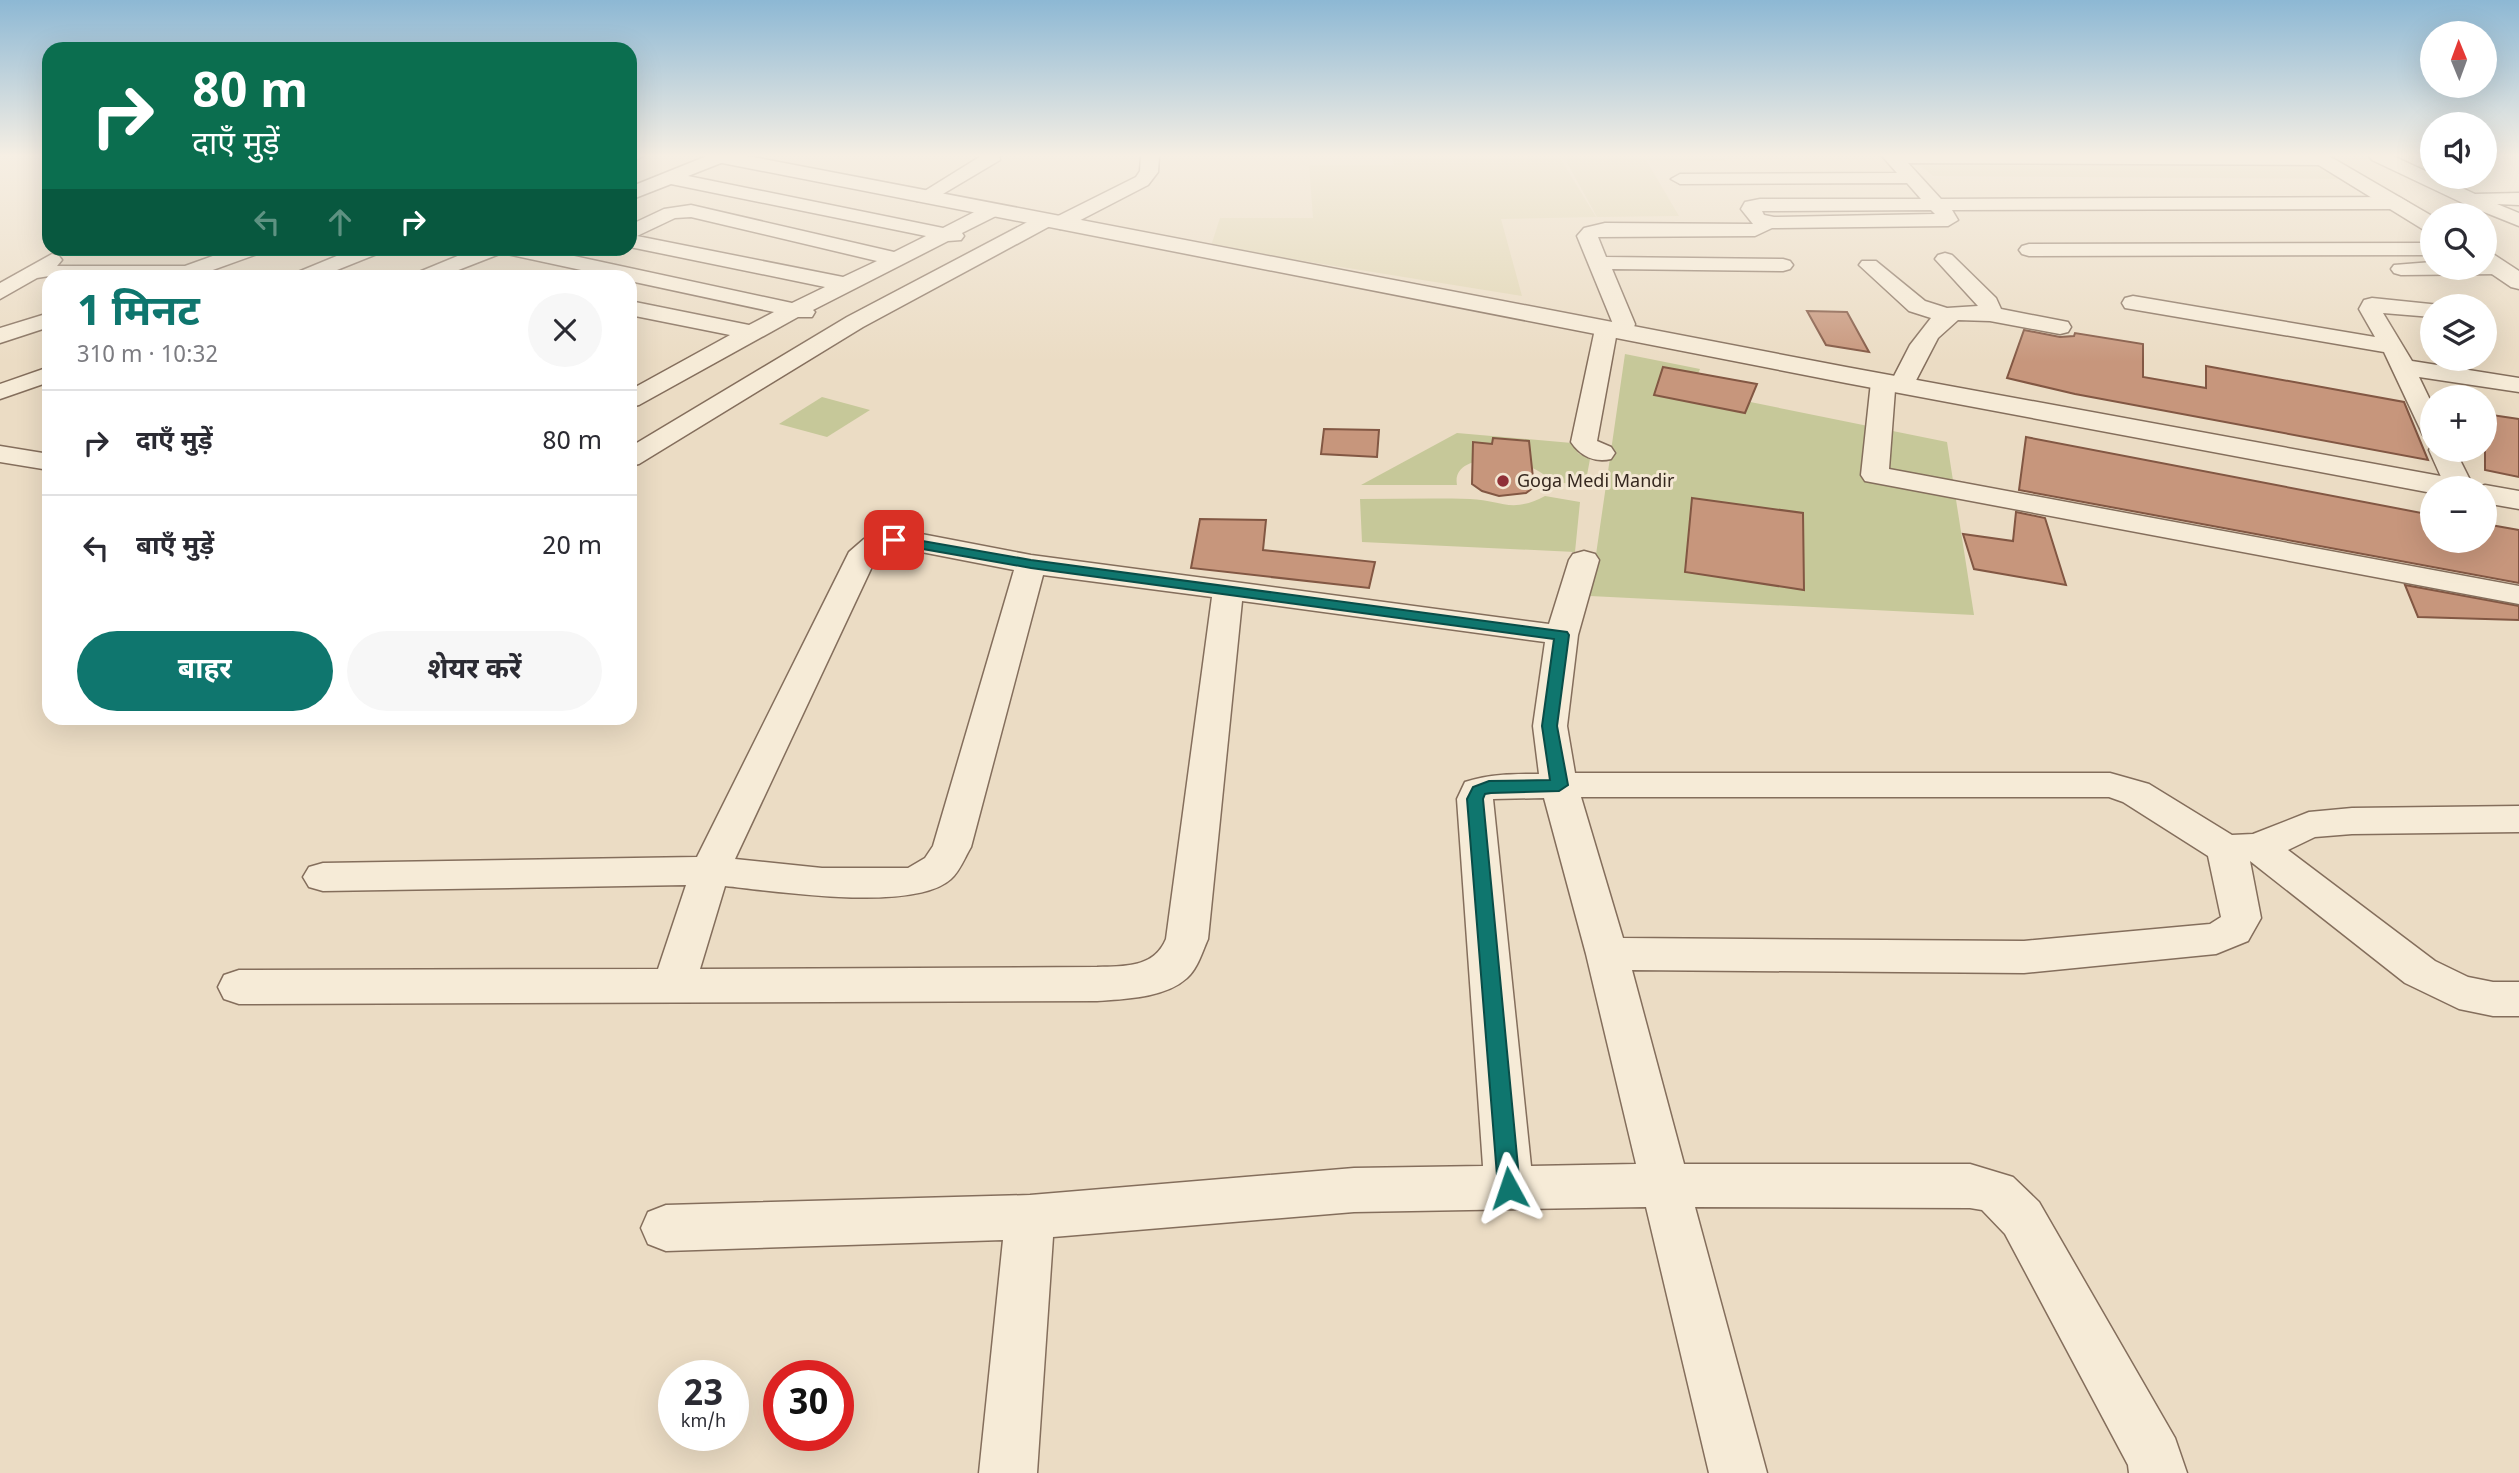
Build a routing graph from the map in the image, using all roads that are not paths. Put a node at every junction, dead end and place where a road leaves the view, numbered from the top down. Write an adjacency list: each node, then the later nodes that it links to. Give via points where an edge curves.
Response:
1 (750, 225): 18 (street)
2 (902, 225): 7 (street)
3 (965, 225): 7 (street)
4 (1047, 225): 9 (street)
5 (1067, 225): 47 (street)
6 (1763, 225): 21 (street, via 1755,230 1591,232 1587,236)
7 (948, 234): 9 (street); 18 (street)
8 (637, 242): 36 (street)
9 (1000, 245): 45 (street)
10 (2420, 249): 11 (street)
11 (2029, 250)
12 (58, 256): 32 (street)
13 (234, 256): 27 (street)
14 (355, 256): 28 (street)
15 (476, 256): 29 (street)
16 (543, 256): 20 (street)
17 (576, 256): 20 (street)
18 (897, 259): 36 (street)
19 (1945, 259): 42 (street, via 1988,303)
20 (566, 261): 30 (street); 31 (street)
21 (1598, 263): 22 (street); 47 (street, via 1623,324)
22 (1783, 265)
23 (1869, 265): 43 (street, via 1917,306)
24 (2420, 265): 26 (street)
25 (2497, 267): 35 (street)
26 (2123, 269)
27 (194, 270)
28 (320, 270)
29 (441, 270)
30 (545, 270)
31 (608, 270)
32 (34, 272): 33 (street); 37 (street)
33 (42, 272)
34 (637, 276): 41 (street)
35 (2519, 282)
36 (844, 284): 41 (street)
37 (1, 291)
38 (2133, 303): 50 (street)
39 (637, 309): 48 (street)
40 (2420, 309): 50 (street, via 2372,305 2370,309)
41 (796, 310): 45 (street); 48 (street)
42 (1987, 314): 43 (street); 46 (street)
43 (1948, 316): 54 (street)
44 (42, 322): 49 (street)
45 (855, 322): 59 (street)
46 (2060, 327)
47 (1614, 330): 54 (street); 60 (street, via 1584,442)
48 (752, 332): 53 (street)
49 (0, 336)
50 (2398, 357): 55 (street); 58 (street)
51 (42, 376): 56 (street)
52 (637, 380): 53 (street)
53 (656, 384): 57 (street)
54 (1893, 384): 63 (street); 69 (street, via 1875,475)
55 (2519, 385)
56 (0, 392)
57 (637, 396)
58 (2420, 404)
59 (637, 453)
60 (1602, 453)
61 (0, 454): 62 (street)
62 (42, 461)
63 (2420, 481)
64 (2497, 496): 65 (street)
65 (2519, 500)
66 (1584, 560): 70 (street)
67 (1031, 564): 68 (street); 74 (street, via 911,541 872,545 864,552); 74 (street, via 952,847 939,868 911,882 822,882)
68 (1228, 589): 70 (street); 77 (street, via 1187,939 1177,962 1160,974 1131,982 1097,984)
69 (2519, 595)
70 (1562, 635): 71 (street, via 1549,726)
71 (1559, 785): 73 (street, via 2110,785 2136,793); 76 (street); 81 (street, via 1489,787 1478,791 1475,799)
72 (2519, 819): 73 (street, via 2309,825)
73 (2242, 848): 76 (street, via 2241,918 2234,930 2216,939 2001,958); 79 (street, via 2420,972 2459,992)
74 (710, 872): 75 (street); 77 (street)
75 (323, 877)
76 (1607, 954): 80 (street)
77 (674, 985): 78 (street)
78 (239, 987)
79 (2519, 999)
80 (1665, 1185): 81 (street); 85 (street); 86 (street, via 1970,1186 1996,1192 2022,1218 2155,1458)
81 (1509, 1188): 82 (street, via 1341,1191)
82 (1030, 1217): 83 (street); 84 (street)
83 (666, 1228)
84 (1008, 1473)
85 (1738, 1473)
86 (2158, 1473)

